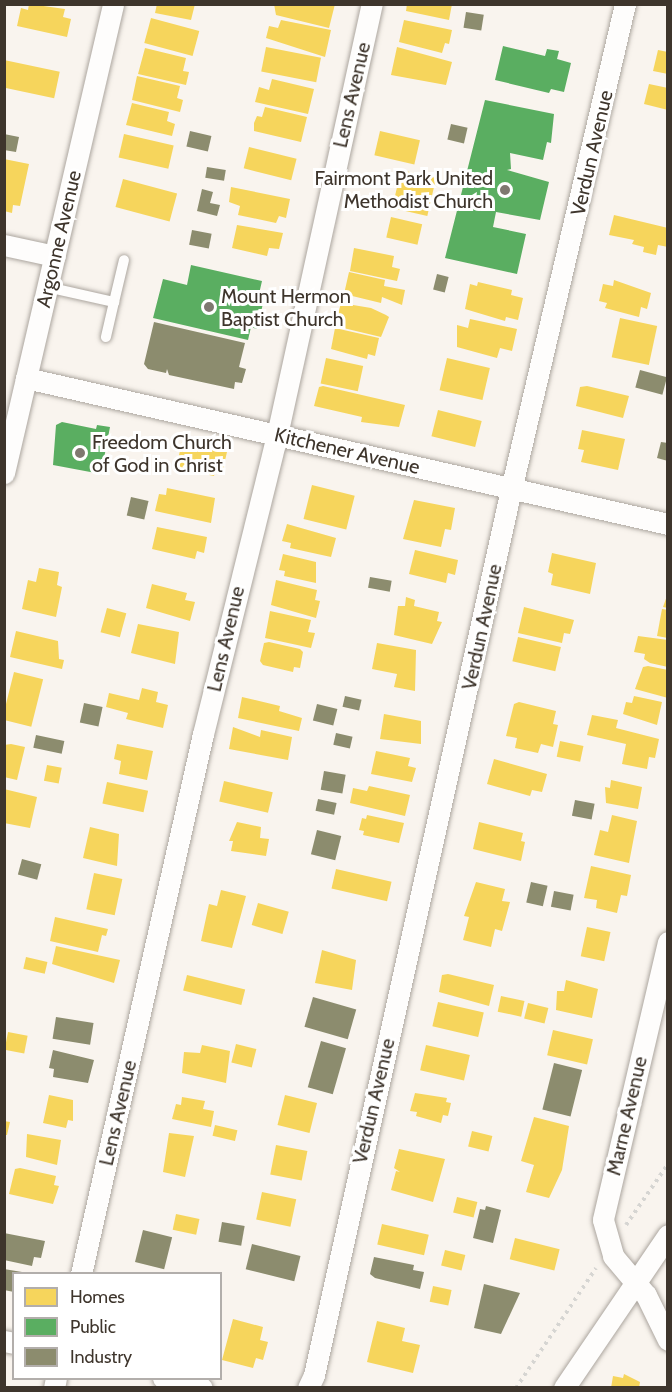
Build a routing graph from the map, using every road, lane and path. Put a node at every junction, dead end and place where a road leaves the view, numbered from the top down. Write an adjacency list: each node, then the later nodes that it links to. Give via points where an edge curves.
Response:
1 (114, 4): 5 (street, Argonne Avenue)
2 (372, 4): 12 (street, Lens Avenue)
3 (625, 4): 14 (street, Verdun Avenue)
4 (4, 245): 5 (street)
5 (55, 256): 7 (street, Argonne Avenue)
6 (124, 260): 8 (lane)
7 (47, 287): 8 (lane); 10 (street, Argonne Avenue)
8 (114, 302): 9 (lane)
9 (106, 337)
10 (26, 378): 11 (street, Argonne Avenue); 12 (street, Kitchener Avenue)
11 (10, 422): 13 (street, Argonne Avenue)
12 (277, 435): 14 (street, Kitchener Avenue); 21 (street, Lens Avenue, via 203,734)
13 (4, 473)
14 (512, 488): 15 (street, Kitchener Avenue); 26 (street, Verdun Avenue)
15 (668, 524)
16 (668, 942): 22 (street, Marne Avenue, via 603,1220 613,1256)
17 (668, 1164): 18 (path)
18 (623, 1229)
19 (668, 1235): 22 (street)
20 (601, 1260): 27 (path)
21 (81, 1272)
22 (635, 1282): 23 (street, Marne Avenue, via 663,1324); 28 (street)
23 (668, 1340)
24 (171, 1380): 25 (street)
25 (202, 1388)
26 (308, 1388)
27 (516, 1388)
28 (564, 1388)

